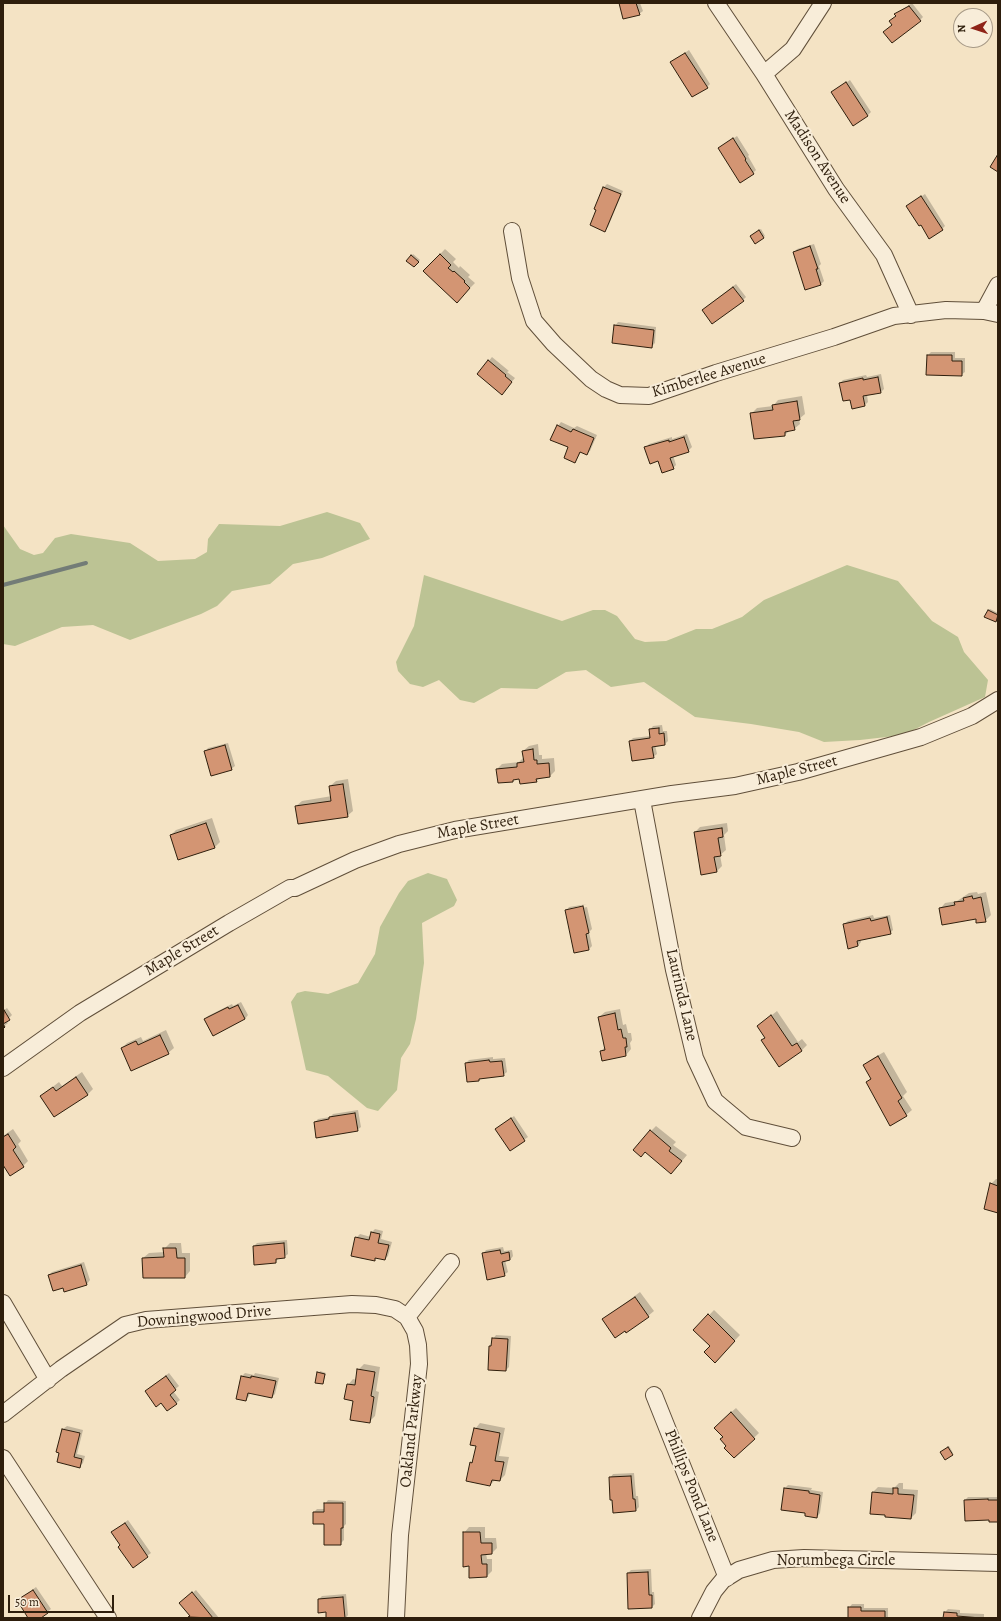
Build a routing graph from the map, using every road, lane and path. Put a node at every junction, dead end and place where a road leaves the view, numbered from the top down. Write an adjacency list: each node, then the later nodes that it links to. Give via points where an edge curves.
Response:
1 (716, 3): 3 (street, Madison Avenue)
2 (823, 3): 3 (street, via 793,49)
3 (764, 74): 7 (street, Madison Avenue, via 836,189 884,255)
4 (512, 231): 7 (street, Kimberlee Avenue, via 520,278 534,321 591,379 620,395 649,396 894,316)
5 (998, 285): 6 (street)
6 (991, 313): 7 (street, Kimberlee Avenue, via 946,310)
7 (911, 315)
8 (998, 700): 9 (street, Maple Street, via 972,716 921,738 735,786)
9 (642, 800): 10 (street, Maple Street, via 455,830 399,844 355,860 290,888 229,923 80,1013); 11 (street, Laurinda Lane, via 674,970 695,1058 716,1101 746,1127)
10 (3, 1068)
11 (792, 1138)
12 (451, 1262): 14 (street)
13 (3, 1303): 15 (street)
14 (407, 1317): 15 (street, Downingwood Drive, via 395,1309 352,1304 146,1320 125,1325); 22 (street, Oakland Parkway, via 415,1331 419,1364 400,1535)
15 (48, 1380): 17 (street, Downingwood Drive)
16 (654, 1394): 20 (street, Phillips Pond Lane)
17 (3, 1414)
18 (3, 1458): 21 (street)
19 (998, 1562): 20 (street, Norumbega Circle, via 804,1558 773,1560 739,1570)
20 (727, 1578): 23 (street, Norumbega Circle, via 714,1591)
21 (108, 1618)
22 (396, 1618)
23 (700, 1618)

